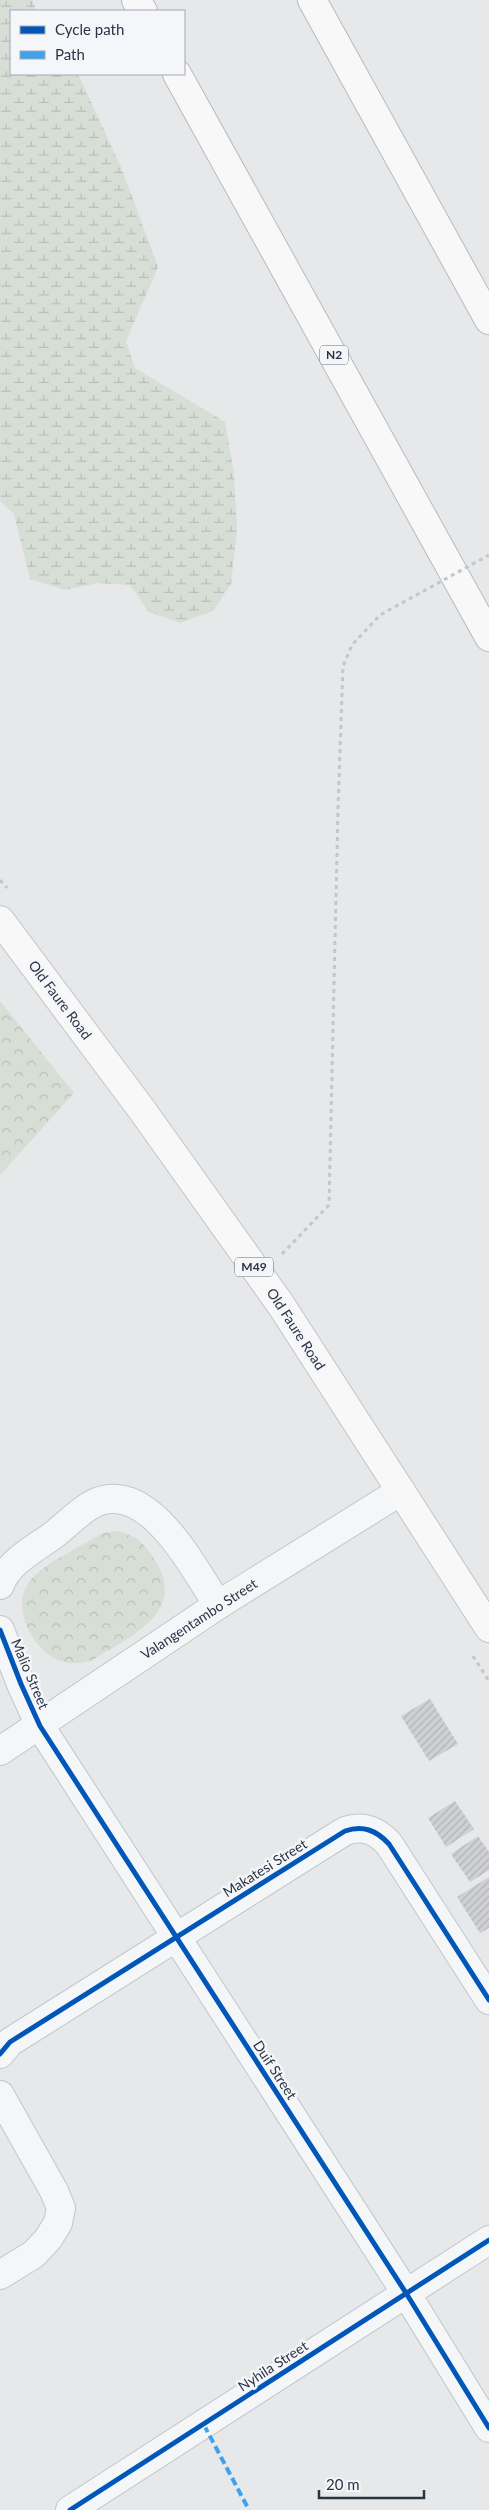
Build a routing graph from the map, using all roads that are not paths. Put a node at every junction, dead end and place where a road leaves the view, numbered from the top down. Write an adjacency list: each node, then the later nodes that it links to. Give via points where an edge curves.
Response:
1 (312, 0): 3 (main road)
2 (179, 75): 4 (main road, N2)
3 (489, 320)
4 (489, 637)
5 (0, 920): 6 (main road, Old Faure Road / M49, via 147,1117 281,1305)
6 (401, 1492): 8 (street, Valangentambo Street); 9 (main road, Old Faure Road / M49)
7 (0, 1585): 8 (street, via 12,1566 97,1502 116,1499 145,1509 163,1524)
8 (218, 1605): 11 (street, Valangentambo Street)
9 (489, 1628)
10 (0, 1630): 11 (street, Malio Street)
11 (40, 1726): 12 (street, Valangentambo Street); 13 (street, Duif Street)
12 (0, 1751)
13 (176, 1938): 14 (street, Makatesi Street, via 345,1831 363,1828 380,1834 389,1844); 15 (street, Makatesi Street, via 10,2042); 19 (street, Duif Street)
14 (489, 2000)
15 (0, 2054)
16 (0, 2095): 18 (street, via 61,2208 58,2224 48,2239 34,2254)
17 (489, 2240): 19 (street, Nyhila Street)
18 (0, 2274)
19 (406, 2293): 20 (street, Duif Street); 21 (street, Nyhila Street)
20 (489, 2428)
21 (70, 2510)

